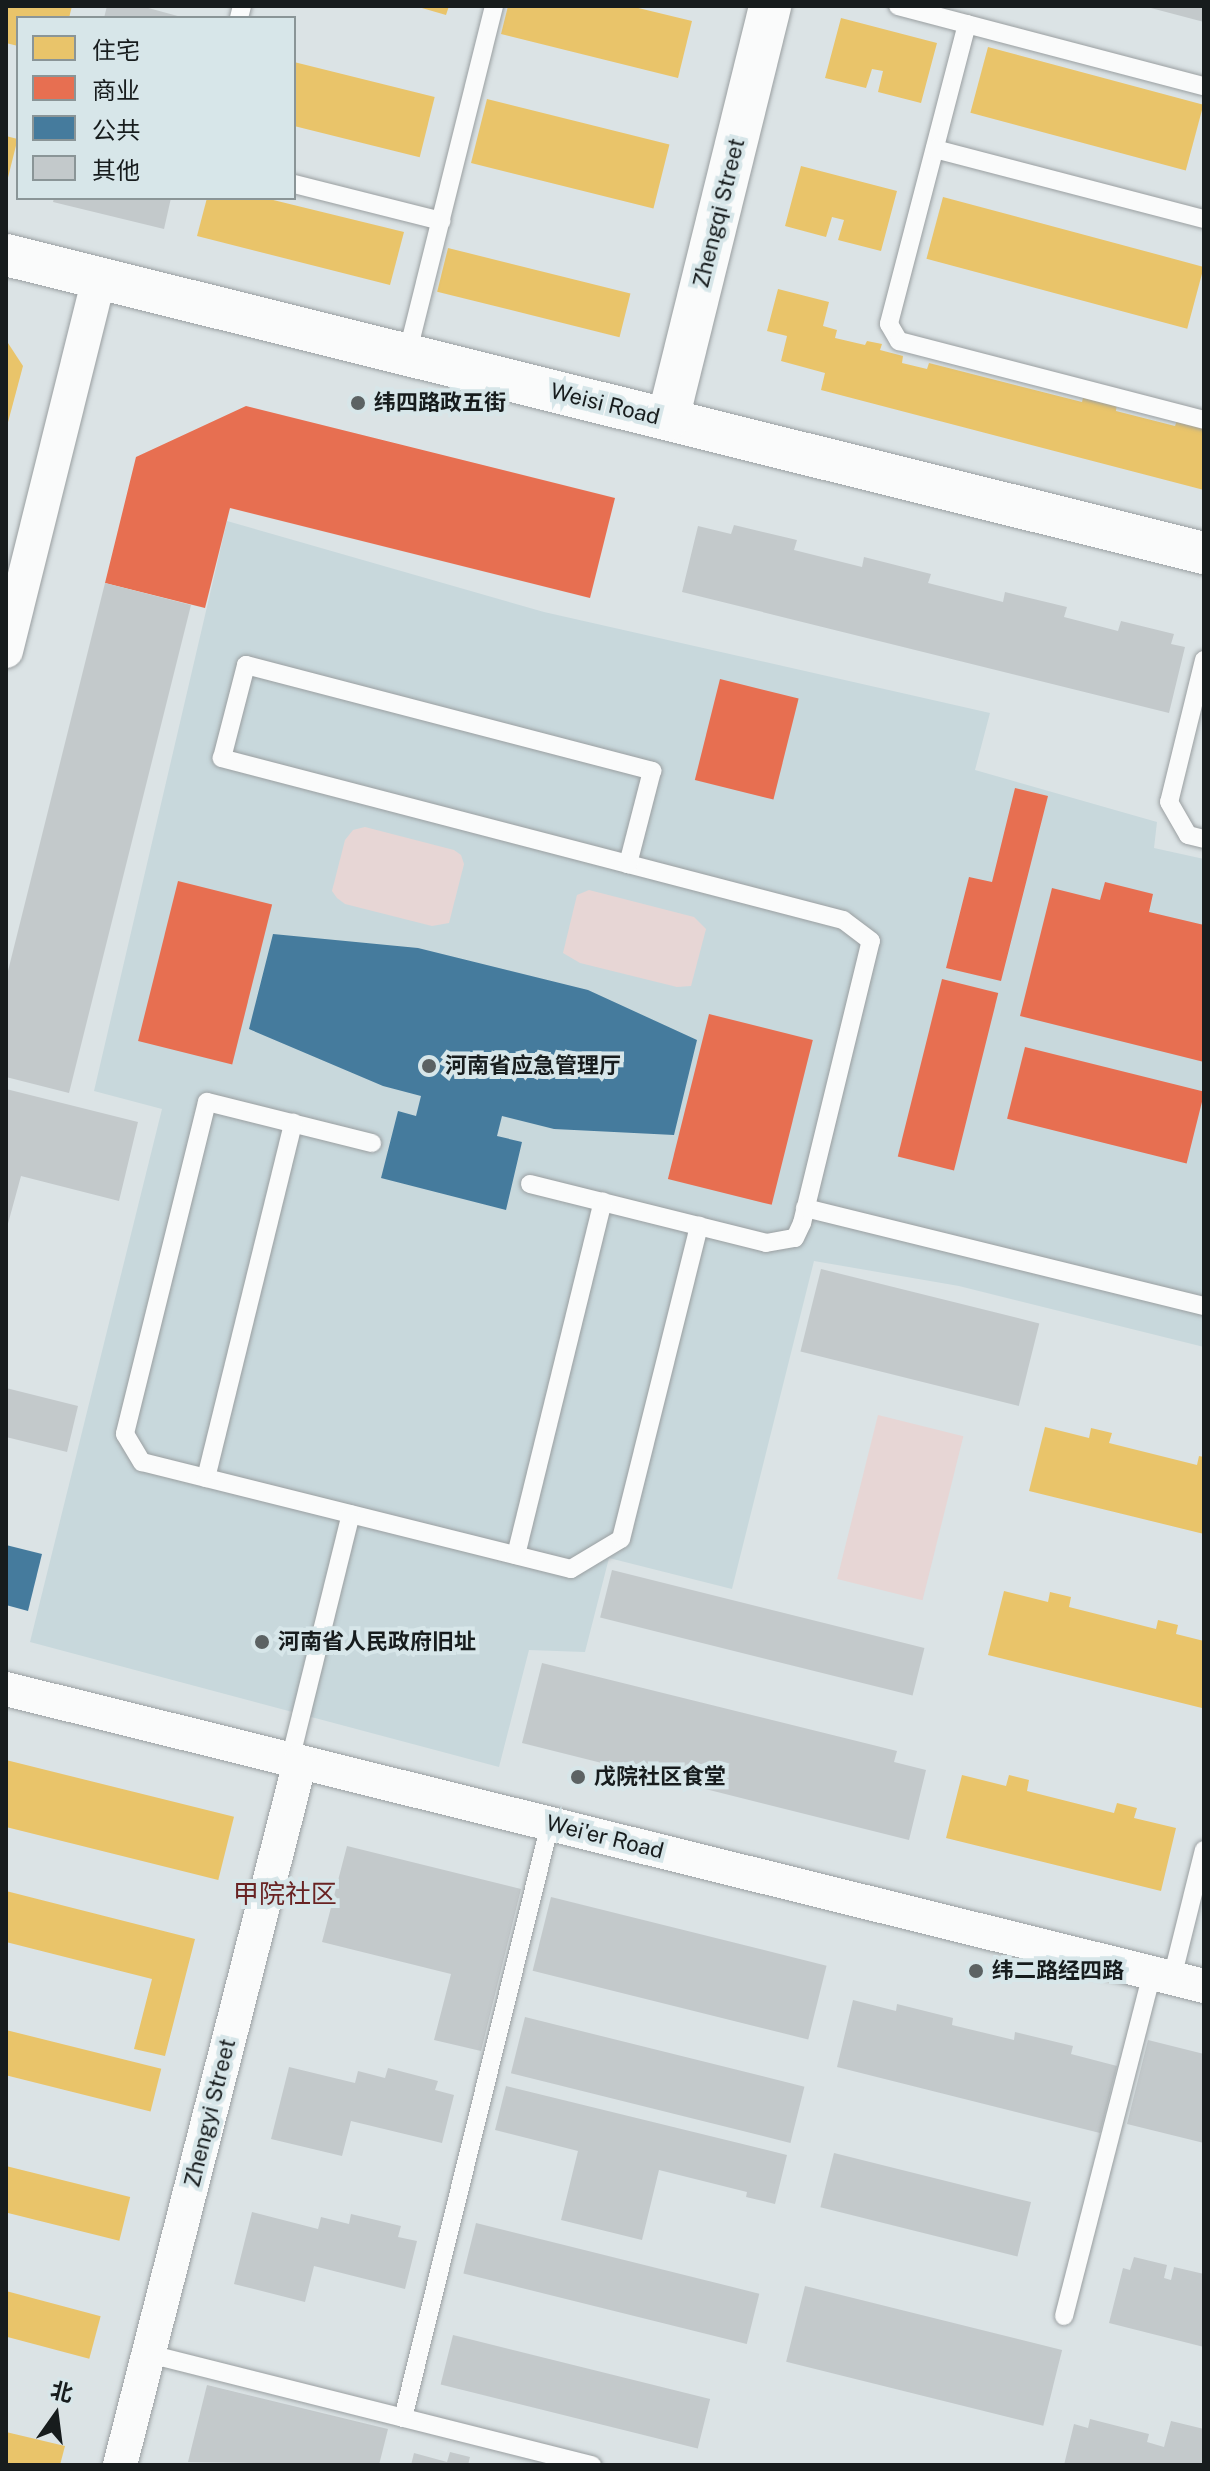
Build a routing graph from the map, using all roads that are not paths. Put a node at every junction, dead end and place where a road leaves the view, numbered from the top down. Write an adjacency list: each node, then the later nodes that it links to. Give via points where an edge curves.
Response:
1 (494, 6): 9 (lane)
2 (770, 6): 13 (street, Zhengqi Street)
3 (898, 6): 4 (lane)
4 (967, 24): 5 (lane); 6 (lane)
5 (1204, 86)
6 (935, 149): 8 (lane); 14 (lane, via 889,324 899,341)
7 (296, 185): 9 (lane)
8 (1204, 219)
9 (441, 221): 12 (lane)
10 (6, 255): 11 (street, Weisi Road)
11 (99, 278): 12 (street, Weisi Road); 16 (street)
12 (407, 355): 13 (street, Weisi Road)
13 (668, 419): 15 (street, Weisi Road)
14 (1204, 420)
15 (1204, 553)
16 (6, 651)
17 (1204, 660): 18 (lane, via 1169,802 1188,835)
18 (1204, 839)
19 (628, 864): 19 (lane, via 222,758 246,665 652,771); 24 (lane, via 843,920 871,941)
20 (293, 1123): 21 (lane); 27 (lane); 27 (lane, via 207,1102 143,1358 125,1434 142,1462)
21 (372, 1143)
22 (530, 1184): 23 (lane)
23 (603, 1202): 25 (lane); 29 (lane)
24 (805, 1208): 25 (lane, via 795,1238 766,1243); 26 (lane)
25 (699, 1226): 29 (lane, via 621,1539 571,1569)
26 (1204, 1306)
27 (206, 1478): 28 (lane)
28 (351, 1514): 29 (lane); 31 (lane)
29 (516, 1555)
30 (6, 1689): 31 (street, Wei'er Road)
31 (295, 1761): 32 (street, Wei'er Road); 36 (street, Zhengyi Street)
32 (550, 1824): 34 (street, Wei'er Road); 37 (lane)
33 (1204, 1850): 34 (lane)
34 (1176, 1979): 35 (lane)
35 (1064, 2316)
36 (149, 2354): 37 (lane); 38 (street, Zhengyi Street)
37 (403, 2418): 39 (lane)
38 (120, 2465)
39 (592, 2465)

